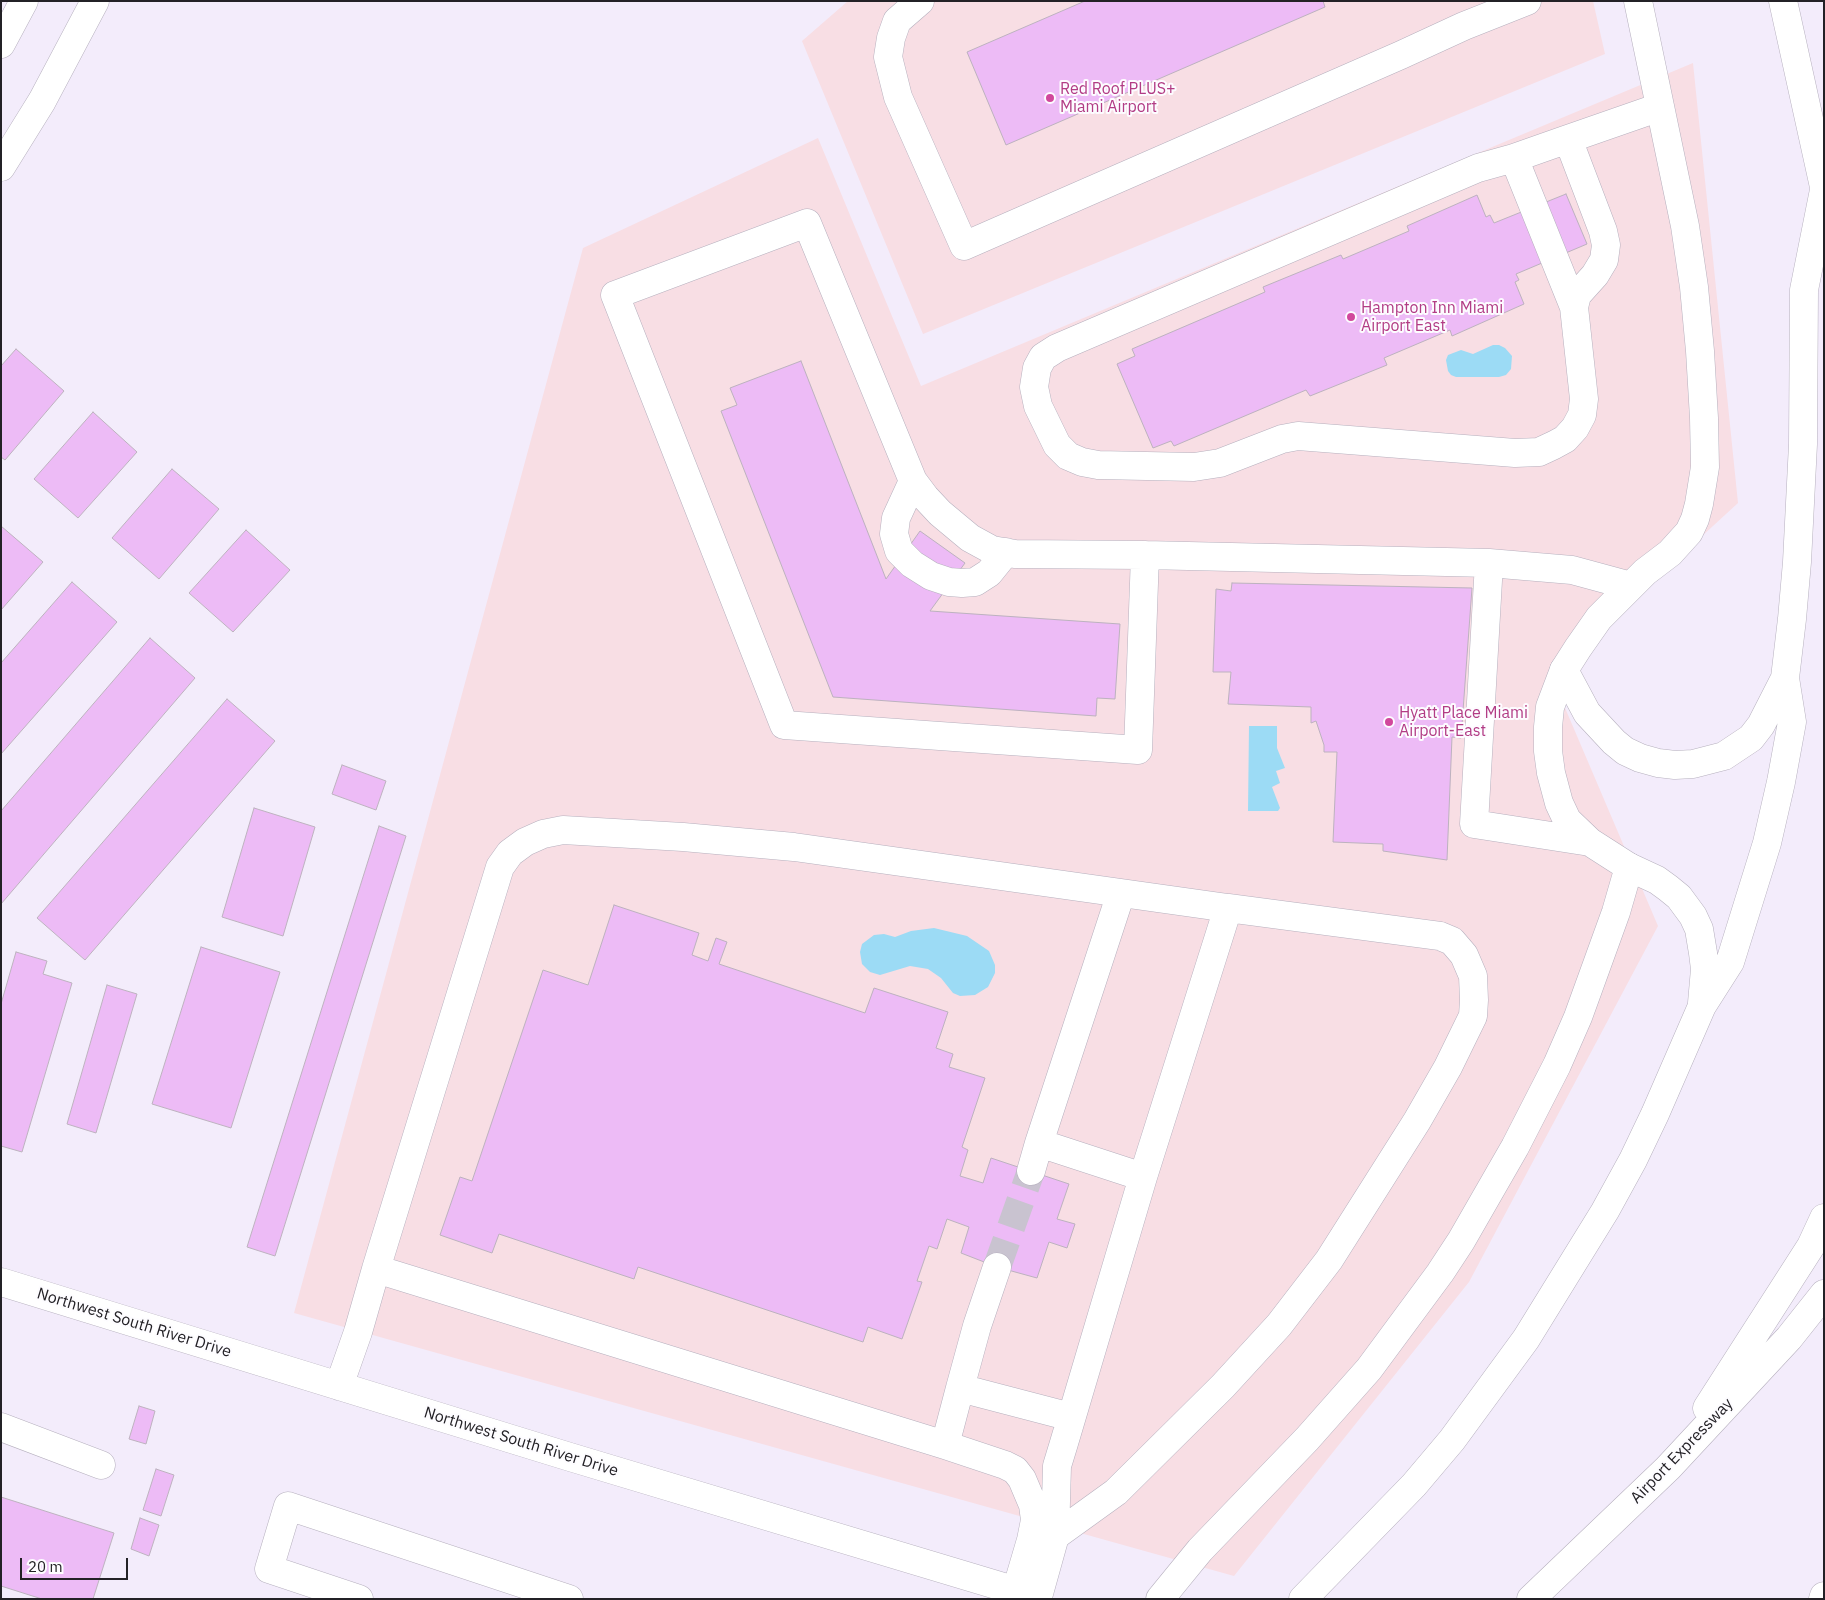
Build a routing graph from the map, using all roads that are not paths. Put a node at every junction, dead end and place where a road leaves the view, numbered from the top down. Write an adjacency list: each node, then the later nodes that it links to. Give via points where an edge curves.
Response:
1 (24, 1): 7 (main road)
2 (96, 1): 11 (main road, via 42,101)
3 (920, 1): 4 (main road, via 898,21 888,57 898,97 964,246)
4 (1527, 1)
5 (1638, 1): 8 (main road)
6 (1784, 1): 12 (main road)
7 (1, 44)
8 (1660, 107): 9 (main road); 18 (main road, via 1694,287 1705,467 1699,504 1689,532)
9 (1568, 139): 10 (main road); 13 (main road, via 1606,245 1604,260 1577,296)
10 (1514, 158): 13 (main road); 13 (main road, via 1478,168 1056,348 1043,356 1037,368 1034,387 1038,406 1057,445 1068,456 1098,465 1206,466 1298,436 1539,452 1565,439 1582,415 1584,399)
11 (1, 167)
12 (1824, 189): 20 (main road, via 1804,290 1803,444 1795,581)
13 (1574, 307)
14 (913, 481): 15 (main road, via 940,513 970,538 992,550); 15 (main road, via 896,518 894,534 898,550 912,564 949,582 975,582 989,573); 16 (main road, via 807,223 614,295 784,725 1138,750)
15 (1006, 552): 16 (main road)
16 (1145, 555): 17 (main road)
17 (1489, 563): 18 (main road, via 1572,570); 21 (main road, via 1474,824)
18 (1631, 586): 19 (main road, via 1594,625)
19 (1564, 670): 20 (main road, via 1587,713 1614,742 1640,758 1675,765 1716,758 1751,738); 21 (main road, via 1550,707 1548,751 1551,773 1567,820)
20 (1785, 678): 25 (main road, via 1792,722 1767,843 1730,962)
21 (1590, 842): 22 (main road)
22 (1629, 867): 25 (main road, via 1668,888 1693,916 1704,953); 45 (main road, via 1596,968 1557,1065 1515,1147 1456,1249 1369,1369 1200,1550)
23 (1121, 893): 24 (main road); 26 (main road); 31 (main road, via 794,848 683,837 563,830 525,842 510,853 500,867)
24 (1228, 908): 28 (main road); 41 (main road, via 1440,936 1452,941 1464,955 1473,976 1472,1016 1417,1121 1329,1260 1279,1325 1223,1386 1116,1492)
25 (1702, 1006): 46 (main road, via 1633,1160 1526,1339 1452,1440 1414,1485)
26 (1039, 1142): 27 (main road); 28 (main road)
27 (1031, 1171)
28 (1143, 1177): 36 (main road)
29 (1824, 1218): 40 (main road, via 1810,1246)
30 (997, 1267): 35 (main road)
31 (376, 1269): 34 (main road); 38 (main road)
32 (1, 1282): 34 (main road, Northwest South River Drive)
33 (1824, 1294): 40 (main road, Airport Expressway, via 1789,1338)
34 (339, 1386): 42 (main road, Northwest South River Drive)
35 (960, 1388): 36 (main road); 38 (main road)
36 (1071, 1417): 41 (main road, via 1057,1466)
37 (1, 1427): 39 (main road)
38 (945, 1445): 42 (main road, via 1005,1465 1022,1479 1033,1505 1035,1520)
39 (102, 1466)
40 (1668, 1468): 47 (main road, Airport Expressway)
41 (1054, 1536): 42 (main road)
42 (1022, 1595)
43 (359, 1599): 44 (main road, via 270,1568 288,1506)
44 (569, 1599)
45 (1160, 1599)
46 (1302, 1599)
47 (1531, 1599)

